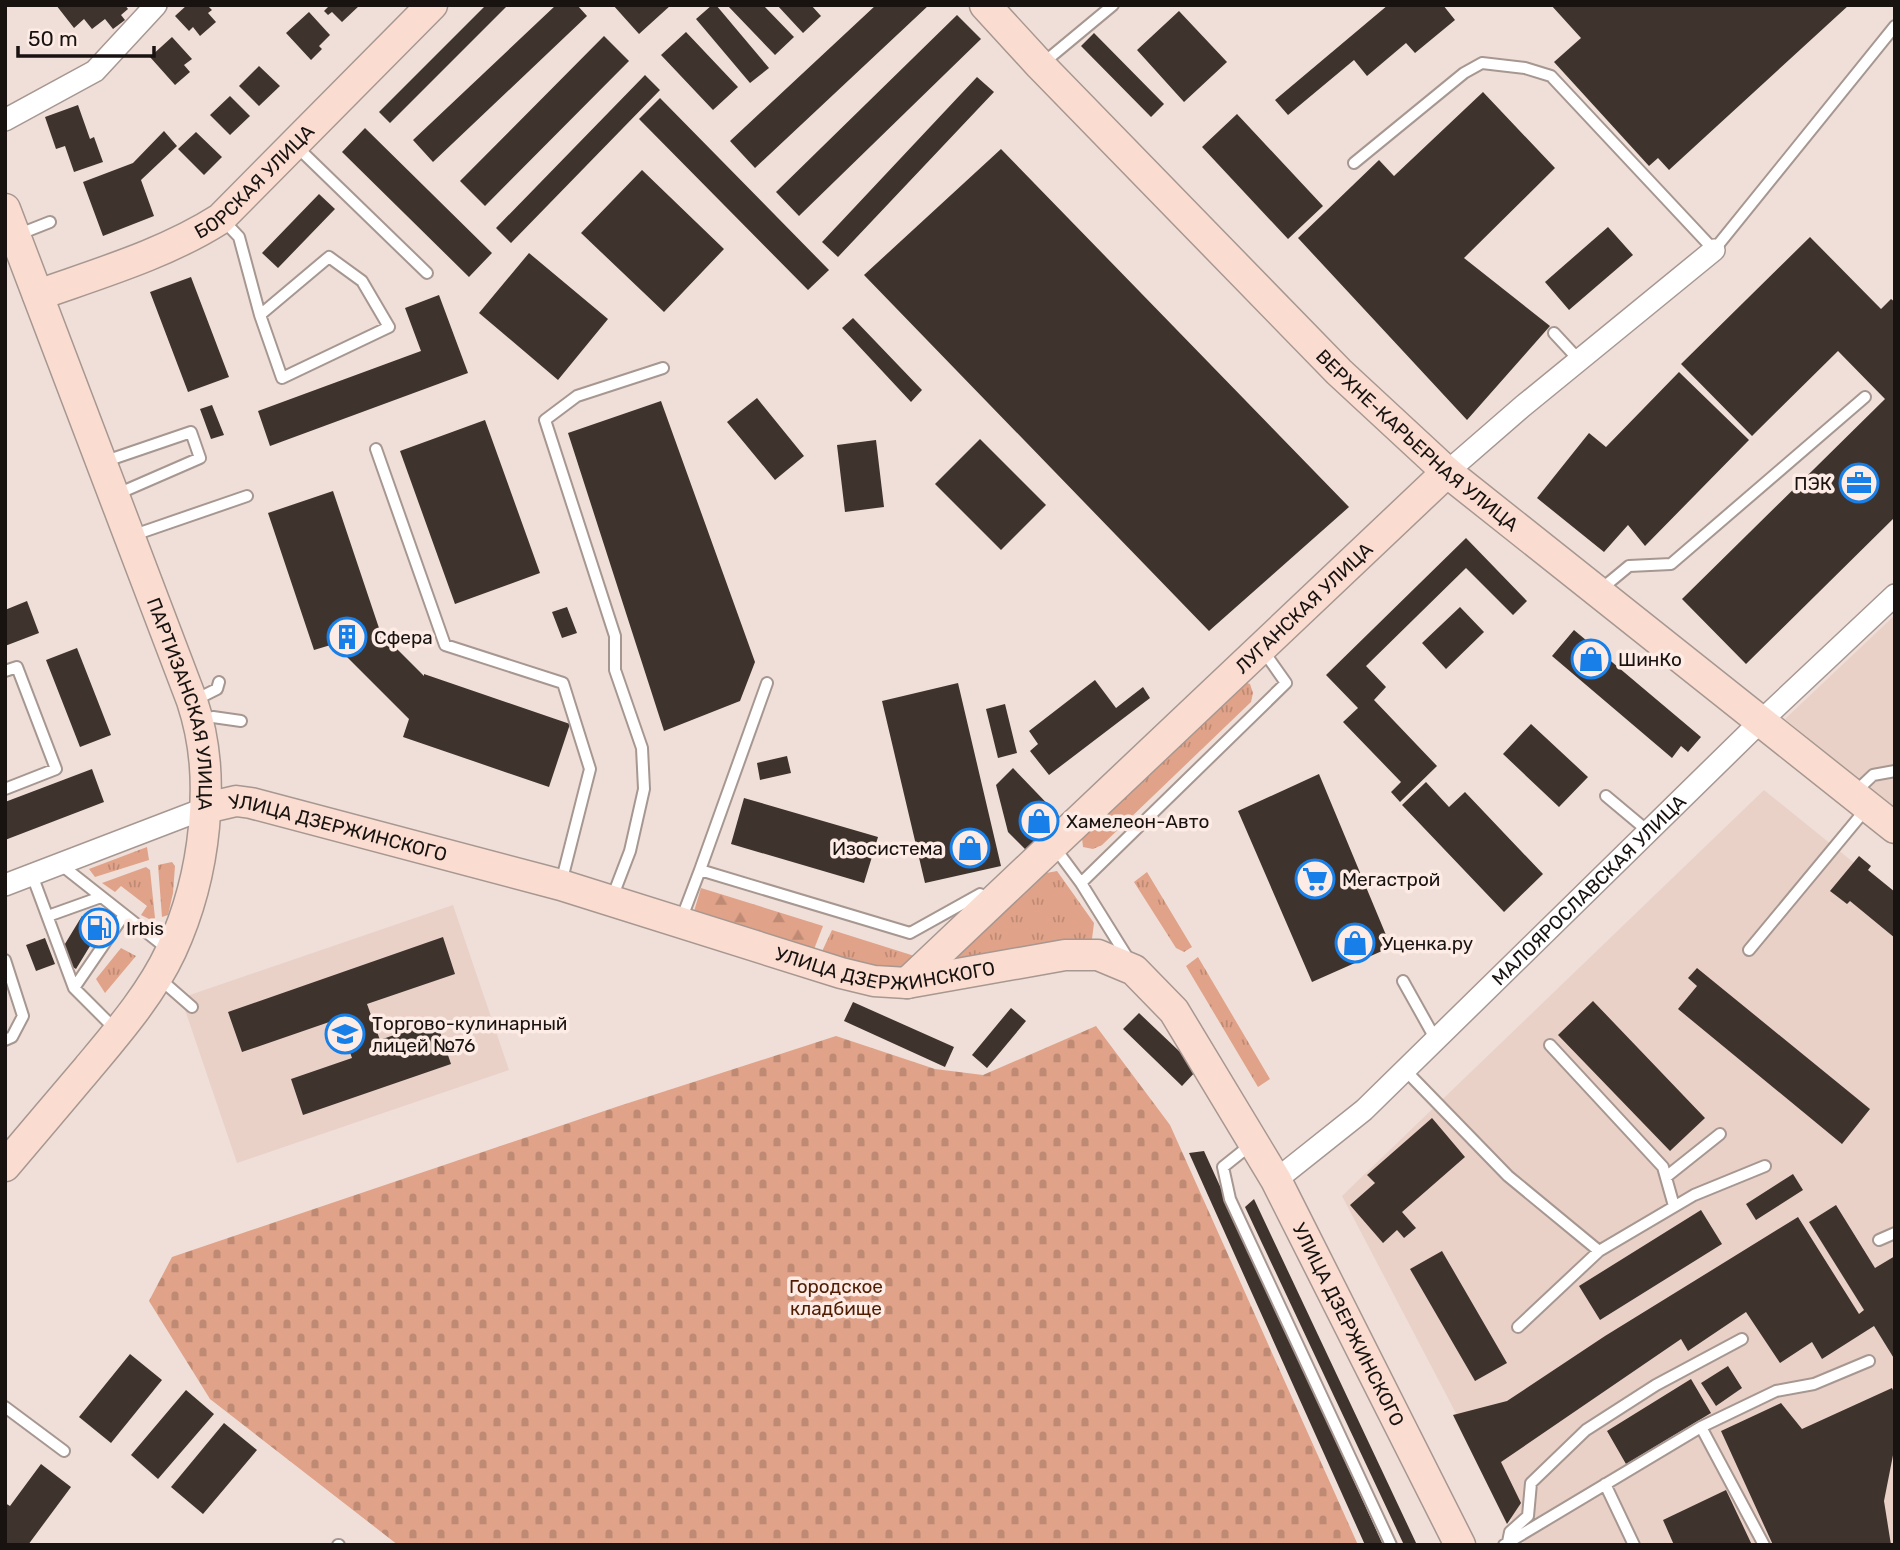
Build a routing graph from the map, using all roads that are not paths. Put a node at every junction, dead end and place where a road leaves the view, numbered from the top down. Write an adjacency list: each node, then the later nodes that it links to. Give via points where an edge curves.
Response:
1 (156, 5): 7 (street, via 95,71)
2 (432, 5): 8 (street, БОРСКАЯ УЛИЦА)
3 (985, 5): 6 (street, ВЕРХНЕ-КАРЬЕРНАЯ УЛИЦА)
4 (1113, 5): 6 (lane)
5 (1895, 26): 13 (lane)
6 (1040, 65): 23 (street, ВЕРХНЕ-КАРЬЕРНАЯ УЛИЦА, via 1339,372)
7 (5, 120)
8 (295, 145): 10 (street, БОРСКАЯ УЛИЦА); 14 (lane)
9 (1354, 163): 13 (lane, via 1482,63 1525,68 1551,76)
10 (221, 218): 15 (street, БОРСКАЯ УЛИЦА, via 160,251); 16 (lane, via 239,237)
11 (9, 220): 12 (lane); 15 (street, ПАРТИЗАНСКАЯ УЛИЦА)
12 (51, 222)
13 (1714, 250): 18 (street, ЛУГАНСКАЯ УЛИЦА)
14 (428, 273)
15 (38, 295): 22 (street, ПАРТИЗАНСКАЯ УЛИЦА)
16 (260, 315): 16 (lane, via 282,378 389,327 362,281 329,257)
17 (1554, 333): 18 (lane)
18 (1579, 360): 23 (street, ЛУГАНСКАЯ УЛИЦА)
19 (663, 368): 51 (lane, via 577,396 545,420 615,636 614,670 642,748 644,789 630,851)
20 (1865, 397): 27 (lane, via 1671,564 1629,566)
21 (376, 449): 49 (lane, via 445,645 563,683 590,769)
22 (103, 462): 24 (street, ПАРТИЗАНСКАЯ УЛИЦА); 24 (lane, via 191,432 200,458)
23 (1447, 472): 27 (street, ВЕРХНЕ-КАРЬЕРНАЯ УЛИЦА); 29 (street, ЛУГАНСКАЯ УЛИЦА)
24 (115, 495): 26 (street, ПАРТИЗАНСКАЯ УЛИЦА)
25 (247, 496): 26 (lane)
26 (131, 536): 33 (street, ПАРТИЗАНСКАЯ УЛИЦА)
27 (1598, 592): 35 (street, ВЕРХНЕ-КАРЬЕРНАЯ УЛИЦА)
28 (1895, 594): 35 (street, МАЛОЯРОСЛАВСКАЯ УЛИЦА)
29 (1261, 647): 43 (street, ЛУГАНСКАЯ УЛИЦА); 47 (lane, via 1286,683)
30 (5, 671): 37 (lane, via 17,667 56,769)
31 (219, 682): 33 (lane)
32 (767, 683): 45 (lane)
33 (196, 711): 34 (lane); 40 (street, ПАРТИЗАНСКАЯ УЛИЦА, via 207,780)
34 (241, 721)
35 (1761, 721): 39 (street, ВЕРХНЕ-КАРЬЕРНАЯ УЛИЦА); 42 (street, МАЛОЯРОСЛАВСКАЯ УЛИЦА)
36 (1895, 771): 39 (lane, via 1872,775)
37 (5, 789)
38 (1606, 796): 42 (lane)
39 (1861, 800): 41 (street, ВЕРХНЕ-КАРЬЕРНАЯ УЛИЦА); 56 (lane)
40 (206, 808): 44 (street, УЛИЦА ДЗЕРЖИНСКОГО); 49 (street, УЛИЦА ДЗЕРЖИНСКОГО, via 236,801 251,803); 58 (street, ПАРТИЗАНСКАЯ УЛИЦА, via 194,881)
41 (1895, 828)
42 (1649, 831): 66 (street, МАЛОЯРОСЛАВСКАЯ УЛИЦА)
43 (1053, 846): 47 (lane); 52 (street, ЛУГАНСКАЯ УЛИЦА)
44 (59, 863): 46 (street, УЛИЦА ДЗЕРЖИНСКОГО); 50 (lane)
45 (700, 870): 52 (lane, via 910,933 979,894); 55 (lane)
46 (32, 874): 48 (street, УЛИЦА ДЗЕРЖИНСКОГО); 54 (lane)
47 (1081, 883): 59 (lane)
48 (5, 884)
49 (561, 885): 51 (street, УЛИЦА ДЗЕРЖИНСКОГО)
50 (101, 897): 53 (lane); 54 (lane)
51 (611, 901): 55 (street, УЛИЦА ДЗЕРЖИНСКОГО)
52 (994, 901): 61 (street, ЛУГАНСКАЯ УЛИЦА)
53 (124, 915): 58 (lane); 62 (lane)
54 (48, 916): 62 (lane)
55 (680, 923): 61 (street, УЛИЦА ДЗЕРЖИНСКОГО, via 841,973)
56 (1749, 950)
57 (5, 960): 65 (lane, via 23,1016 12,1037)
58 (164, 964): 63 (lane); 64 (street, ПАРТИЗАНСКАЯ УЛИЦА)
59 (1135, 970): 61 (street, УЛИЦА ДЗЕРЖИНСКОГО, via 1098,955 1065,955); 70 (street, УЛИЦА ДЗЕРЖИНСКОГО, via 1174,1011)
60 (1403, 981): 66 (lane)
61 (907, 983)
62 (74, 988): 64 (lane)
63 (192, 1007)
64 (118, 1032): 71 (street, ПАРТИЗАНСКАЯ УЛИЦА)
65 (5, 1040)
66 (1436, 1040): 68 (street, МАЛОЯРОСЛАВСКАЯ УЛИЦА)
67 (1550, 1045): 73 (lane, via 1663,1167)
68 (1405, 1070): 74 (street, МАЛОЯРОСЛАВСКАЯ УЛИЦА, via 1364,1110); 78 (lane, via 1508,1177)
69 (1720, 1134): 73 (lane)
70 (1254, 1142): 74 (street, УЛИЦА ДЗЕРЖИНСКОГО); 87 (lane, via 1223,1167 1230,1199)
71 (5, 1166)
72 (1765, 1166): 75 (lane)
73 (1666, 1177): 75 (lane)
74 (1276, 1180): 88 (street, УЛИЦА ДЗЕРЖИНСКОГО)
75 (1674, 1206): 78 (lane)
76 (1895, 1233): 77 (lane)
77 (1879, 1240)
78 (1599, 1251): 79 (lane)
79 (1518, 1327)
80 (1742, 1339): 86 (lane, via 1656,1385 1586,1430 1531,1483 1528,1516 1510,1532)
81 (1869, 1361): 83 (lane, via 1814,1384 1776,1391)
82 (5, 1407): 84 (lane)
83 (1702, 1426): 85 (lane); 90 (lane)
84 (64, 1451)
85 (1605, 1484): 86 (lane); 89 (lane)
86 (1506, 1544)
87 (1391, 1545)
88 (1460, 1545)
89 (1634, 1545)
90 (1764, 1545)

